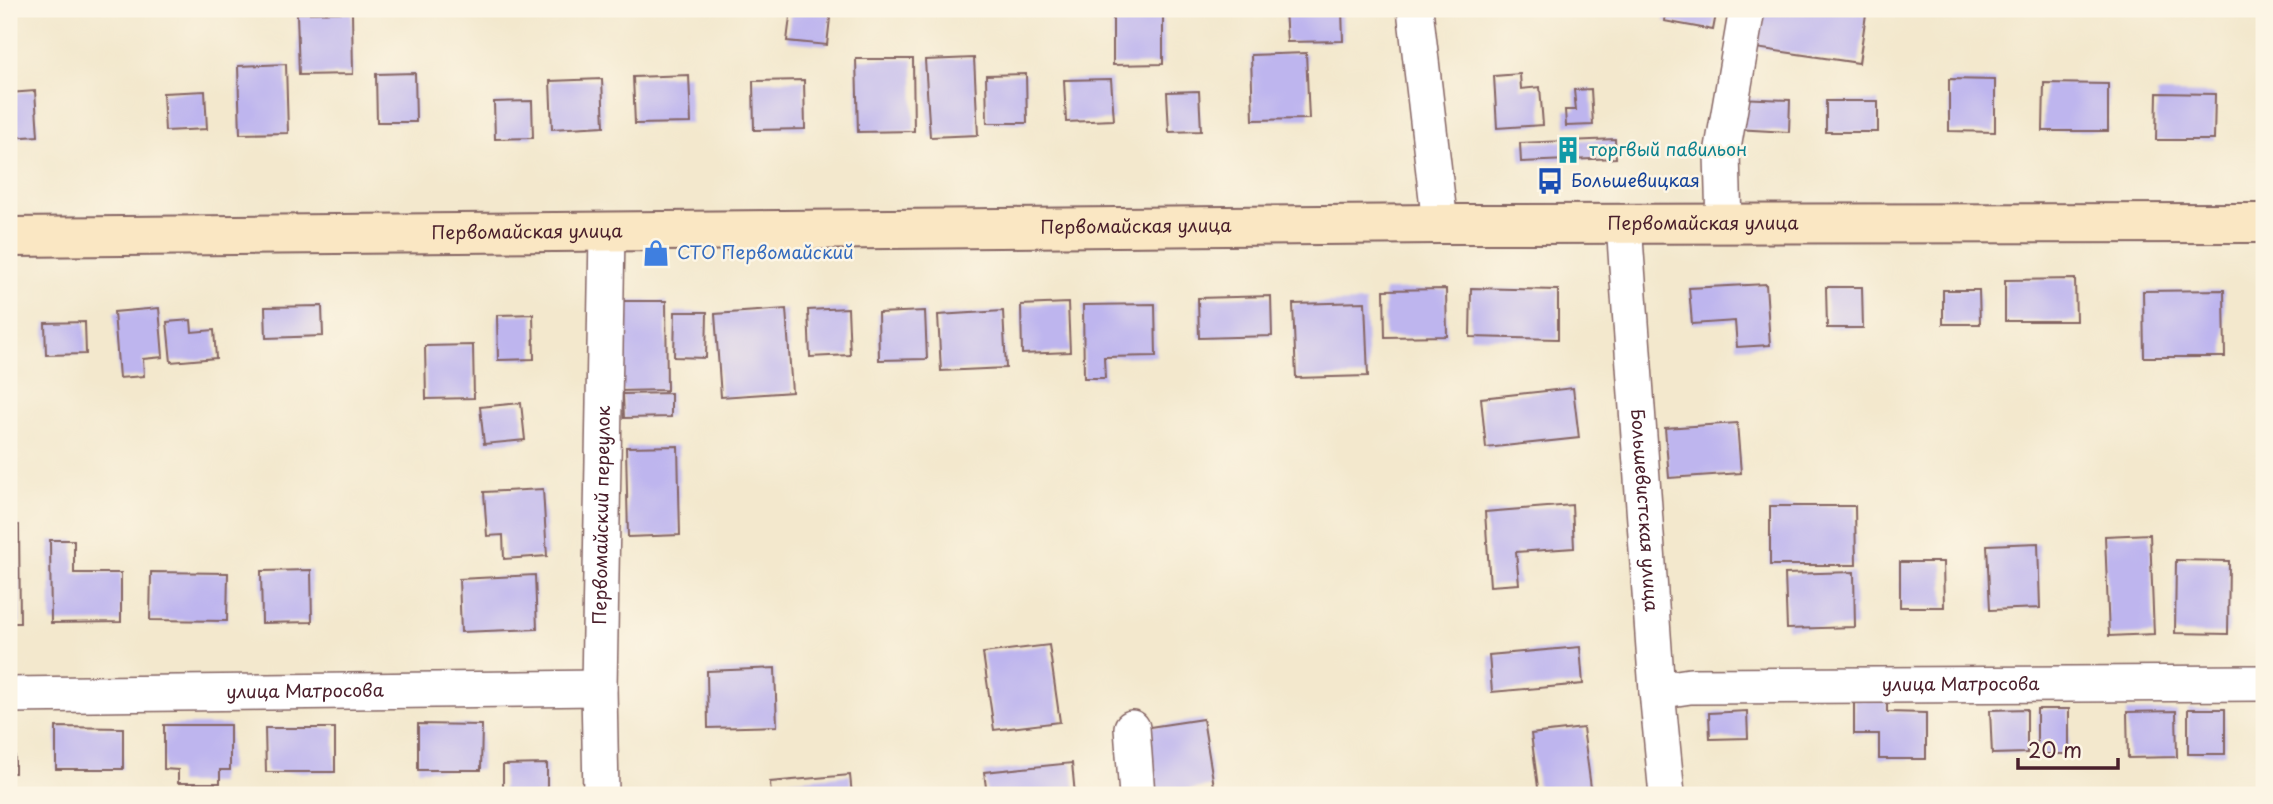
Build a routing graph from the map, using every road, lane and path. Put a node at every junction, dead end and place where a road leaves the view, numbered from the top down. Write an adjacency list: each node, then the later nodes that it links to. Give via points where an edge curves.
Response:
1 (1415, 9): 4 (street)
2 (1747, 9): 6 (street, via 1722,154)
3 (2264, 223): 6 (main road, Первомайская улица)
4 (1440, 224): 5 (main road, Первомайская улица); 7 (main road, Первомайская улица)
5 (1624, 224): 6 (main road, Первомайская улица); 11 (street, Большевистская улица)
6 (1724, 224)
7 (607, 233): 8 (main road, Первомайская улица); 10 (street, Первомайский переулок)
8 (9, 237)
9 (2264, 683): 11 (street, улица Матросова, via 1704,686)
10 (599, 688): 12 (street, улица Матросова); 14 (street, Первомайский переулок)
11 (1657, 691): 16 (street, Большевистская улица)
12 (9, 695)
13 (1132, 728): 15 (street)
14 (601, 795)
15 (1137, 795)
16 (1667, 795)

